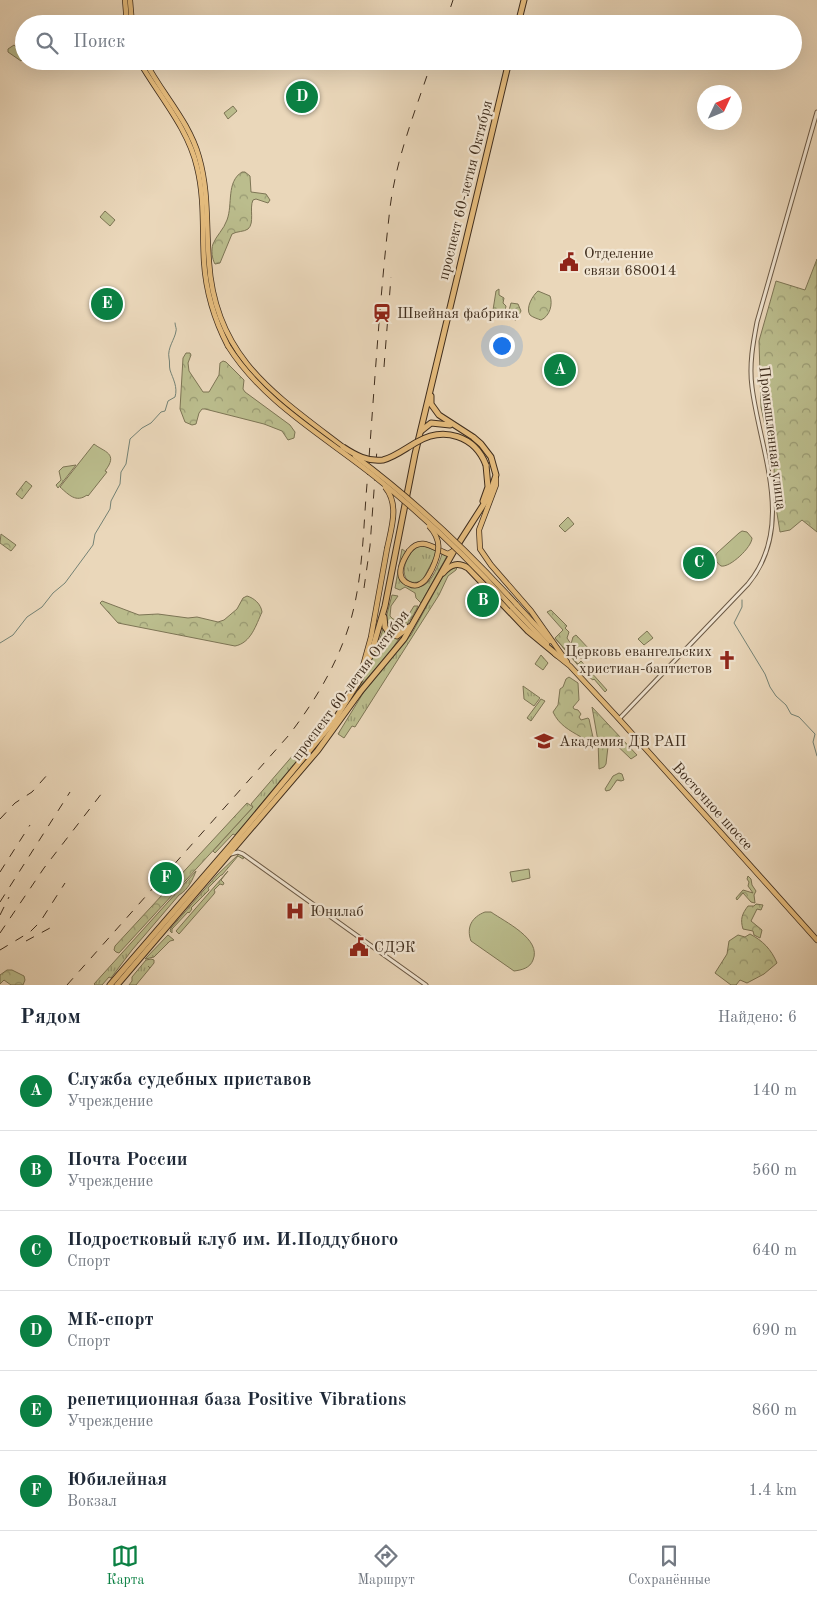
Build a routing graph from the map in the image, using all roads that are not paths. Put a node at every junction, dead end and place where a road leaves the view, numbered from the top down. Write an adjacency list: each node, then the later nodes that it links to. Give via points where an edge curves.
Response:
1 (124, 0): 4 (main road)
2 (130, 0): 5 (main road)
3 (524, 0): 6 (highway)
4 (126, 15)
5 (131, 15)
6 (520, 15)
7 (145, 70): 11 (main road, via 193,152)
8 (151, 70): 11 (main road, via 194,142 202,169)
9 (507, 70): 13 (highway, проспект 60-летия Октября)
10 (817, 112): 28 (street, Промышленная улица, via 753,343 752,386 772,496 772,525 765,555 748,584)
11 (206, 210): 12 (main road, via 214,316)
12 (230, 344): 16 (main road, via 266,386); 17 (main road, bridge, via 247,372 276,400)
13 (432, 383): 14 (highway, проспект 60-летия Октября, via 433,409); 15 (highway, проспект 60-летия Октября)
14 (455, 426): 15 (highway, via 431,423); 18 (highway, проспект 60-летия Октября, via 473,436 486,449)
15 (419, 436): 24 (highway, проспект 60-летия Октября)
16 (343, 447): 20 (highway, bridge, via 361,457 381,460 425,438 442,434 459,437 474,446 484,458 488,480 485,496); 23 (main road, bridge, via 443,529)
17 (372, 474): 19 (main road, bridge); 27 (main road, bridge, via 388,491 393,502 393,518 371,636)
18 (496, 475): 20 (highway, проспект 60-летия Октября, via 489,496); 26 (main road, via 496,485 479,530 480,549 531,611)
19 (410, 505): 21 (main road, bridge, via 436,534 440,544 439,554 428,577 416,586 406,583 400,572 402,562 420,542 424,543 448,554); 23 (main road, bridge)
20 (462, 539): 21 (highway, проспект 60-летия Октября)
21 (455, 550): 22 (highway, проспект 60-летия Октября)
22 (436, 581): 25 (highway, проспект 60-летия Октября); 26 (highway, via 451,566 459,564 468,568 528,631)
23 (514, 605): 26 (main road)
24 (385, 606): 25 (highway, via 385,627 390,634 400,634); 27 (highway, проспект 60-летия Октября, via 377,638)
25 (415, 622): 29 (highway, проспект 60-летия Октября, via 321,746)
26 (559, 654): 28 (main road, Восточное шоссе)
27 (359, 681): 33 (highway, проспект 60-летия Октября, via 315,745)
28 (618, 719): 32 (main road, Восточное шоссе)
29 (240, 843): 30 (highway, проспект 60-летия Октября); 31 (street)
30 (231, 854): 31 (street); 34 (highway, проспект 60-летия Октября)
31 (243, 854): 35 (street)
32 (817, 940)
33 (110, 985)
34 (118, 985)
35 (426, 985)

